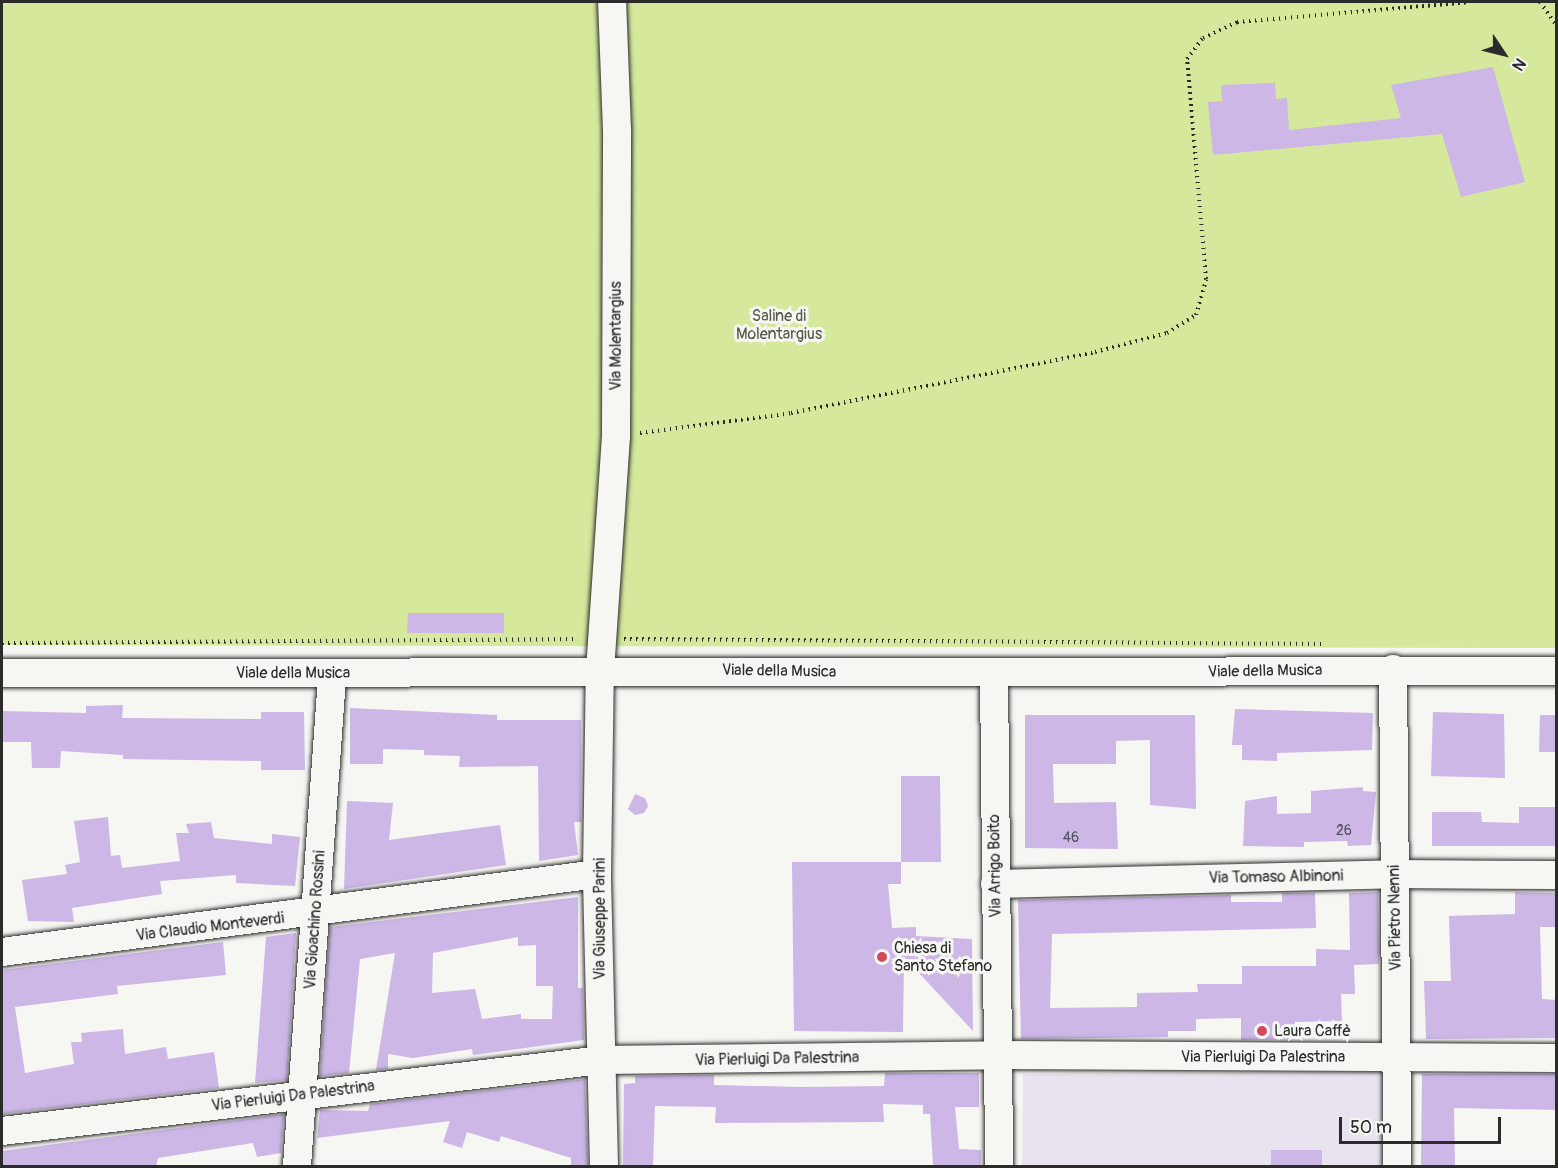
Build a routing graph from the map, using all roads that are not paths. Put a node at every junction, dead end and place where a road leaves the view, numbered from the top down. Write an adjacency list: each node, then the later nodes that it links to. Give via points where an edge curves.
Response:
1 (612, 2): 4 (street, Via Molentargius, via 617,130 616,436)
2 (1393, 669): 3 (street, Viale della Musica); 7 (street, Viale della Musica); 9 (street, Via Pietro Nenni)
3 (1557, 670)
4 (600, 671): 6 (street, Viale della Musica); 7 (street, Viale della Musica); 8 (street, Via Giuseppe Parini)
5 (2, 673): 6 (street, Viale della Musica)
6 (332, 673): 12 (street, Via Gioachino Rossini)
7 (994, 674): 11 (street, Via Arrigo Boito)
8 (597, 874): 12 (street, Via Claudio Monteverdi); 17 (street, Via Giuseppe Parini)
9 (1395, 874): 10 (street, Via Tomaso Albinoni); 11 (street, Via Tomaso Albinoni); 15 (street, Via Pietro Nenni)
10 (1557, 875)
11 (995, 884): 14 (street, Via Arrigo Boito)
12 (315, 915): 13 (street, Via Claudio Monteverdi); 18 (street, Via Gioachino Rossini)
13 (2, 952)
14 (1000, 1055): 15 (street, Via Pierluigi Da Palestrina); 17 (street, Via Pierluigi Da Palestrina); 22 (street, Via Arrigo Boito)
15 (1396, 1058): 16 (street, Via Pierluigi Da Palestrina); 23 (street, Via Pietro Nenni)
16 (1557, 1058)
17 (602, 1060): 18 (street, Via Pierluigi Da Palestrina); 21 (street, Via Giuseppe Parini)
18 (302, 1095): 19 (street, Via Pierluigi Da Palestrina); 20 (street, Via Gioachino Rossini)
19 (2, 1131)
20 (297, 1167)
21 (604, 1167)
22 (999, 1167)
23 (1397, 1167)

